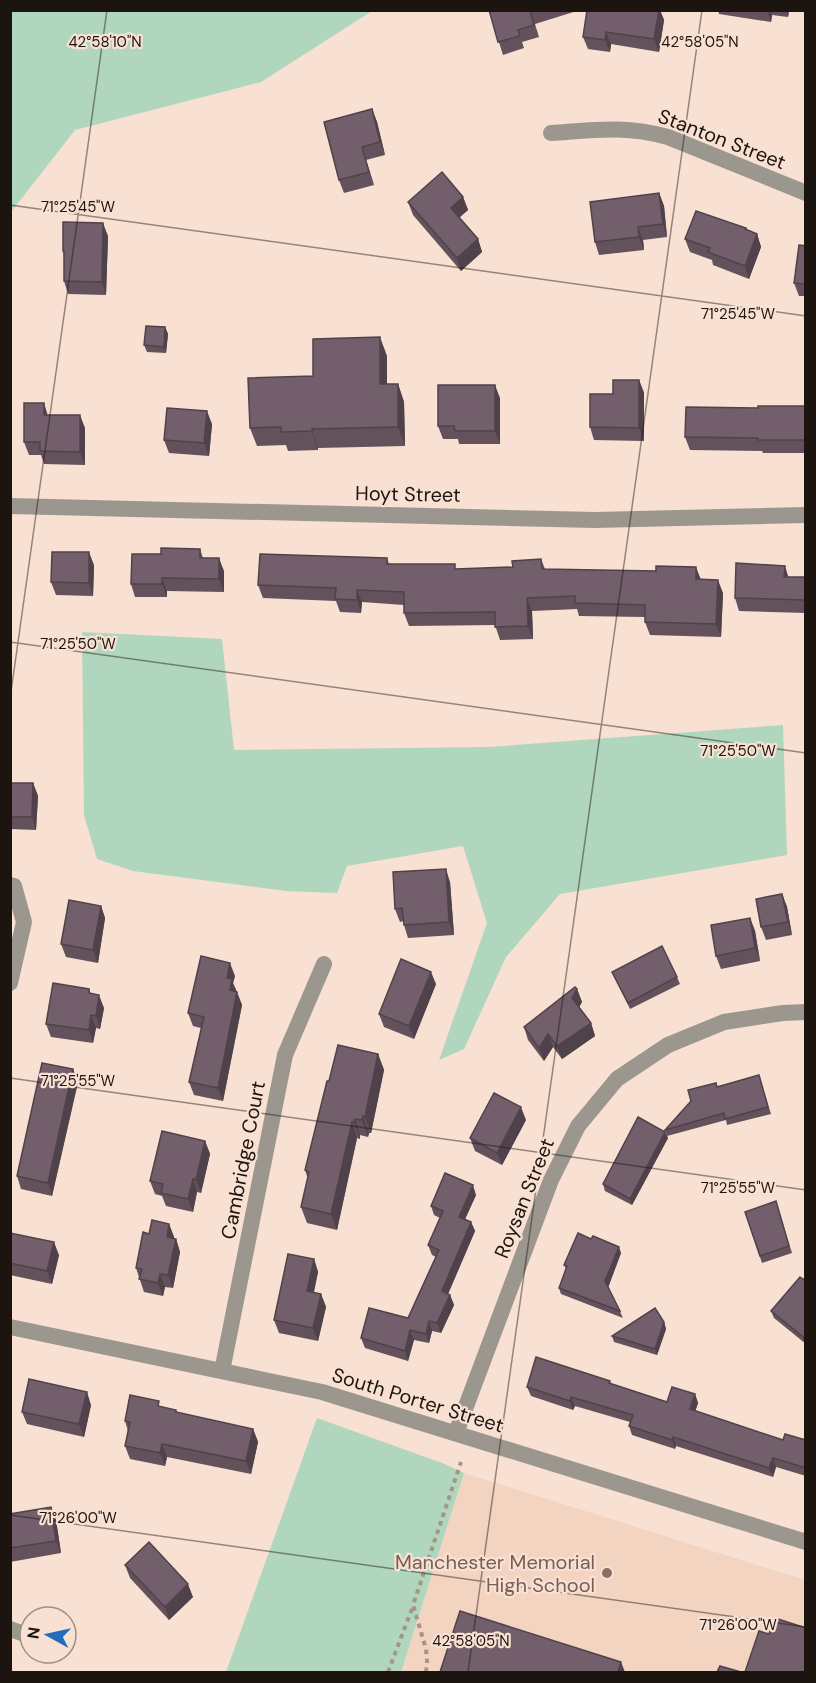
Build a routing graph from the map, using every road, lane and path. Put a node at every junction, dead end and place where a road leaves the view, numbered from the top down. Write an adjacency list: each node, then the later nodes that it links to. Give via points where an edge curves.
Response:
1 (551, 133): 2 (street, Stanton Street, via 626,128 649,132)
2 (806, 193)
3 (10, 506): 4 (street, Hoyt Street, via 595,520)
4 (806, 515)
5 (12, 886): 7 (street, via 24,922)
6 (324, 964): 10 (street, Cambridge Court, via 285,1055)
7 (10, 983)
8 (806, 1012): 11 (street, Roysan Street, via 724,1022 668,1045 617,1080 578,1126 551,1180)
9 (10, 1327): 10 (street, South Porter Street)
10 (222, 1371): 11 (street, South Porter Street, via 322,1392)
11 (456, 1433): 13 (street, South Porter Street)
12 (461, 1462): 14 (path)
13 (806, 1542)
14 (413, 1605): 15 (path); 16 (path, via 426,1649)
15 (388, 1672)
16 (426, 1672)

